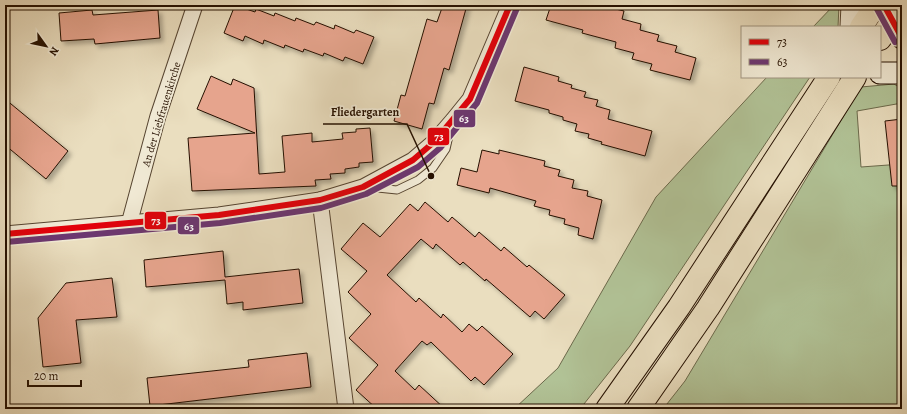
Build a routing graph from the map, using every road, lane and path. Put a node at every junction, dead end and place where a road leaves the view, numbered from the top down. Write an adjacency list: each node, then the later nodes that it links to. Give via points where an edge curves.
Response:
1 (195, 5): 14 (street, An der Liebfrauenkirche, via 160,111)
2 (510, 5): 13 (street, via 470,99 434,142 413,160 363,187)
3 (851, 5): 6 (street)
4 (876, 5): 7 (highway)
5 (895, 17): 8 (highway)
6 (850, 26)
7 (863, 26)
8 (881, 38)
9 (881, 73): 10 (main road)
10 (902, 73)
11 (828, 78): 17 (highway, via 675,313)
12 (857, 79): 18 (highway, via 708,308)
13 (320, 200): 14 (street, via 219,215); 16 (street)
14 (129, 224): 15 (street)
15 (5, 234)
16 (346, 409)
17 (607, 409)
18 (638, 409)

